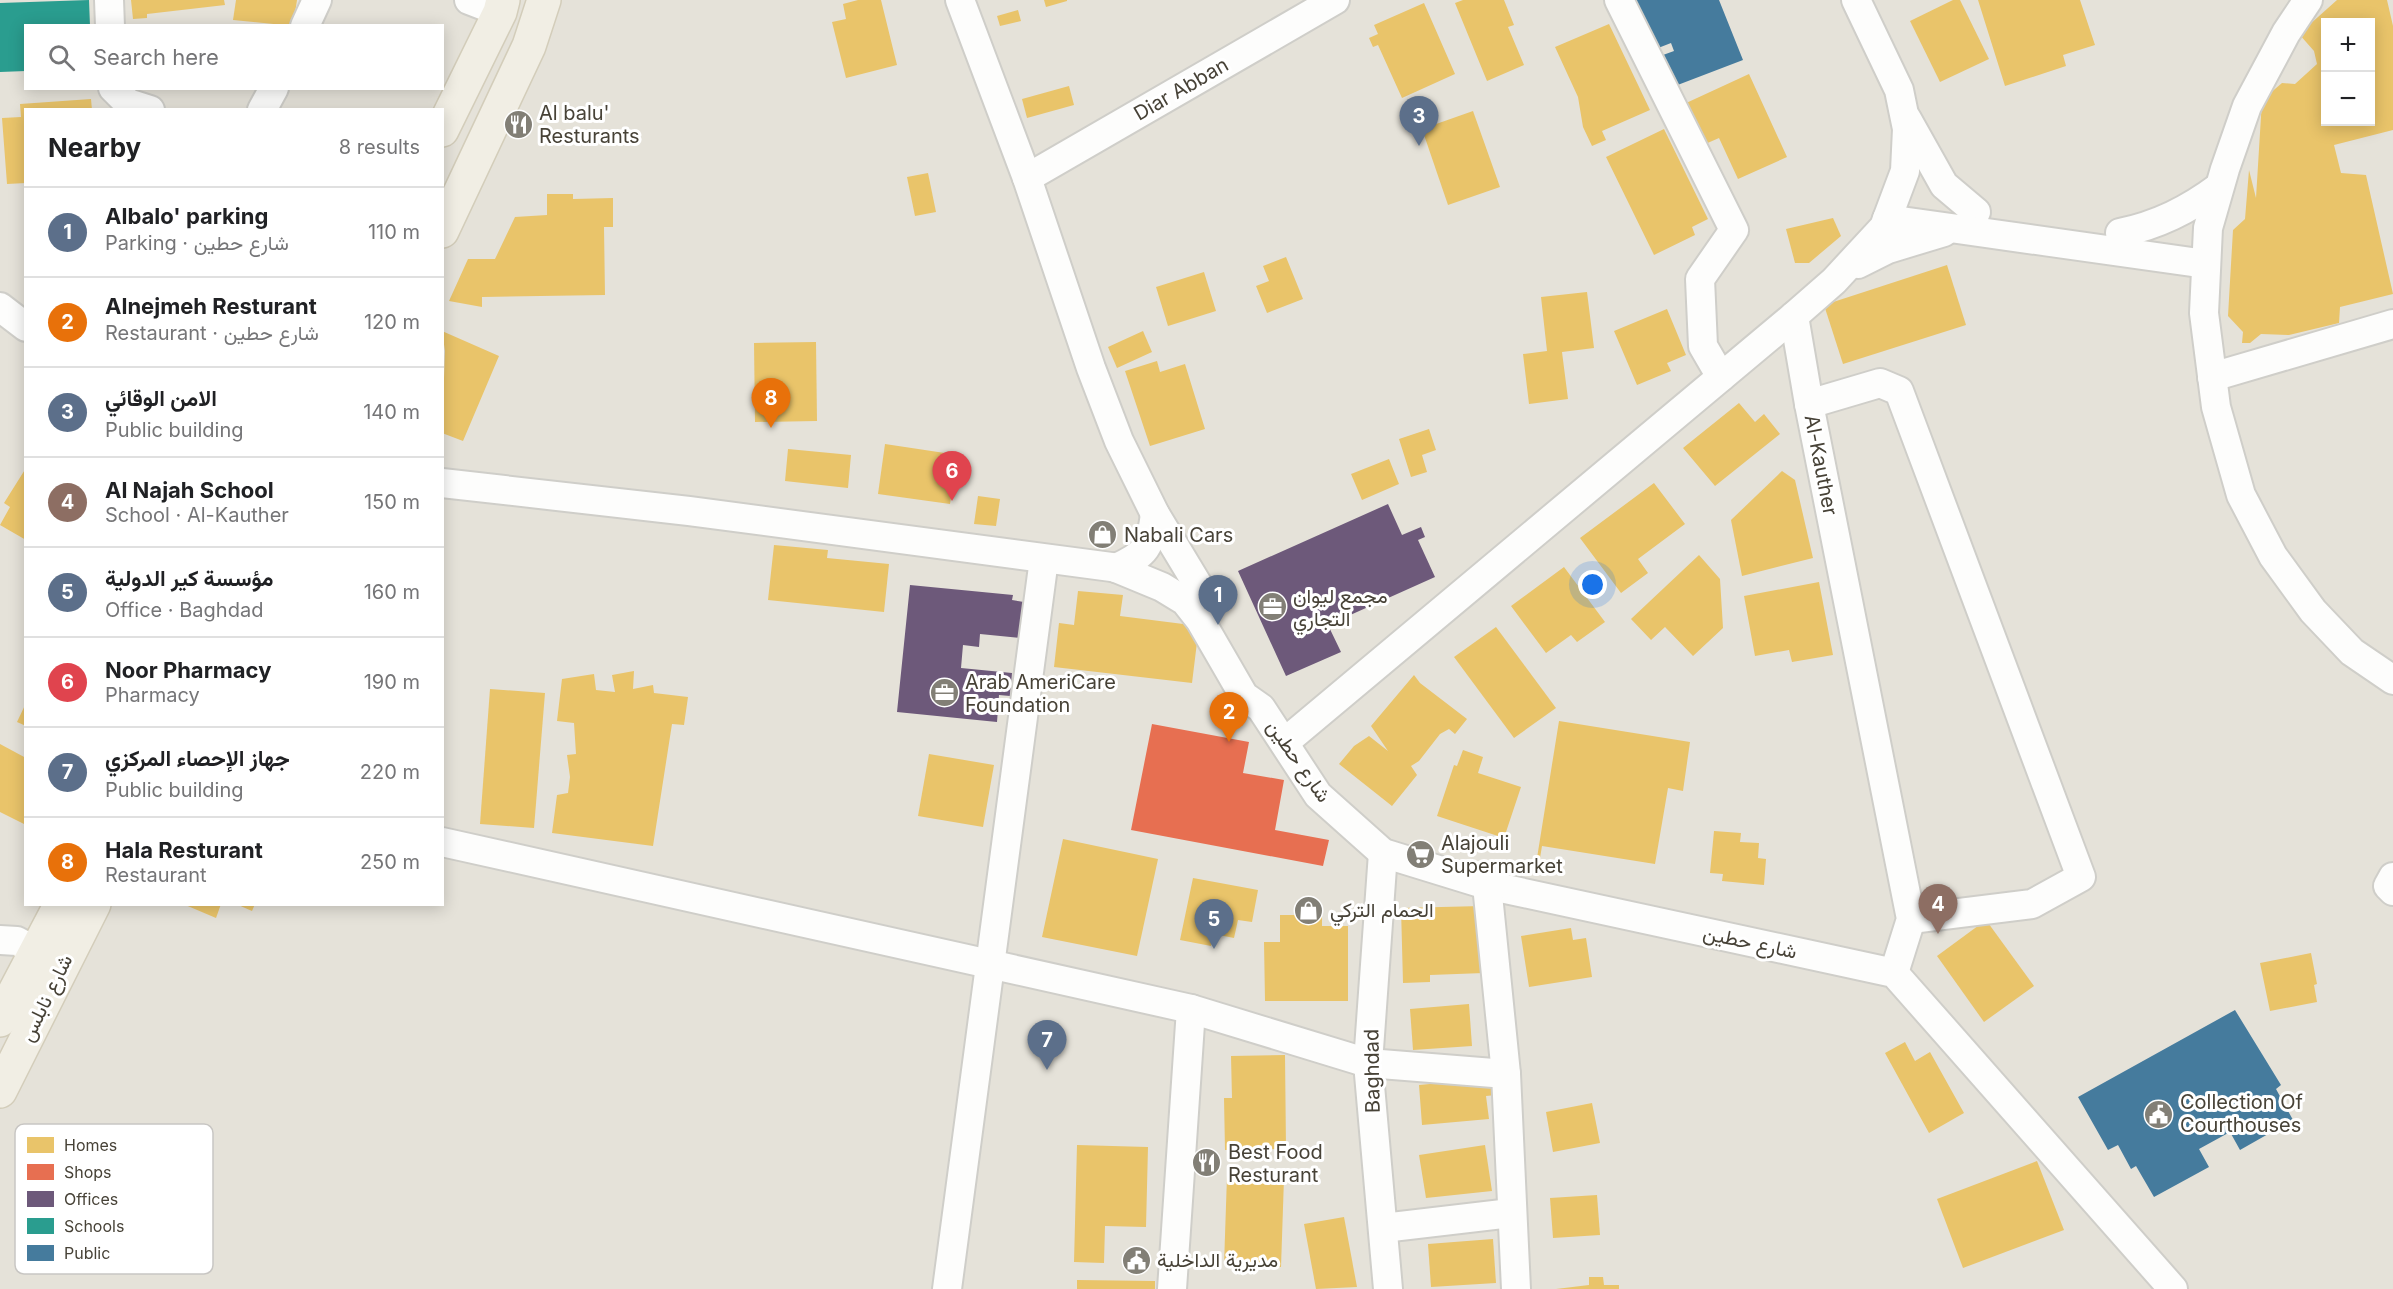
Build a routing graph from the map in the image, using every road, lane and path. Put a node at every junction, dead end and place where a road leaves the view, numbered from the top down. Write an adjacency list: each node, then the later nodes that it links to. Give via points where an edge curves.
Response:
1 (109, 0): 11 (street)
2 (317, 0): 12 (street)
3 (469, 0): 10 (street)
4 (544, 0): 23 (main road, via 529,46)
5 (960, 0): 19 (street)
6 (1335, 0): 19 (street, Diar Abban)
7 (1619, 0): 31 (street, via 1734,230 1700,279 1703,346)
8 (1856, 0): 17 (street, via 1899,90)
9 (2308, 0): 20 (street, via 2247,106)
10 (502, 6): 18 (main road)
11 (110, 24)
12 (306, 24)
13 (115, 90): 15 (street, via 128,103)
14 (273, 90): 16 (street)
15 (144, 108)
16 (263, 108)
17 (1903, 110): 21 (street, via 1907,129 1905,171); 22 (street)
18 (444, 126)
19 (1027, 178): 35 (street, via 1091,368 1119,441)
20 (2219, 187): 24 (street, via 2173,216 2149,227); 25 (street, via 2208,228)
21 (1891, 210): 22 (street); 26 (street, via 1884,226)
22 (1966, 221): 24 (street); 25 (street); 26 (street, via 1888,249)
23 (444, 227)
24 (2120, 233): 25 (street)
25 (2206, 255): 32 (street, via 2204,313)
26 (1843, 271): 28 (street)
27 (0, 307): 30 (street)
28 (1794, 316): 31 (street); 33 (street, Al-Kauther)
29 (2393, 324): 32 (street)
30 (24, 325)
31 (1721, 377): 43 (street)
32 (2212, 377): 41 (street, via 2216,407 2241,495 2272,556 2313,611 2352,652)
33 (1809, 404): 51 (street, Al-Kauther); 51 (street, via 1880,383 1899,391 2081,877 2032,904)
34 (444, 483): 37 (street, via 713,514)
35 (1155, 514): 36 (street); 38 (street, via 1152,540 1137,559)
36 (1176, 547): 39 (street); 40 (street)
37 (1044, 559): 38 (street); 54 (street)
38 (1116, 568): 39 (street)
39 (1166, 581): 40 (street); 42 (street, via 1200,620 1244,696)
40 (1201, 590): 42 (street, via 1256,688)
41 (2393, 680)
42 (1261, 708): 43 (street, شارع حطين)
43 (1285, 742): 45 (street, شارع حطين, via 1318,795)
44 (444, 842): 54 (street)
45 (1383, 853): 47 (street, شارع حطين); 58 (street, Baghdad)
46 (2393, 877): 48 (street, via 2388,886)
47 (1488, 885): 55 (street, شارع حطين); 59 (street)
48 (2393, 891)
49 (61, 906): 53 (main road, شارع نابلس)
50 (92, 906): 53 (main road, شارع نابلس)
51 (1911, 919): 55 (street, Al-Kauther)
52 (0, 939): 53 (street, via 17,940)
53 (50, 958): 57 (main road, شارع نابلس); 60 (main road, شارع نابلس)
54 (990, 962): 56 (street); 63 (street)
55 (1894, 974): 67 (street)
56 (1191, 1009): 58 (street); 64 (street)
57 (0, 1020)
58 (1368, 1063): 59 (street); 62 (street, Baghdad)
59 (1506, 1074): 61 (street)
60 (0, 1092)
61 (1511, 1213): 62 (street); 66 (street)
62 (1383, 1228): 65 (street, Baghdad)
63 (947, 1289)
64 (1172, 1289)
65 (1388, 1289)
66 (1516, 1289)
67 (2173, 1289)

